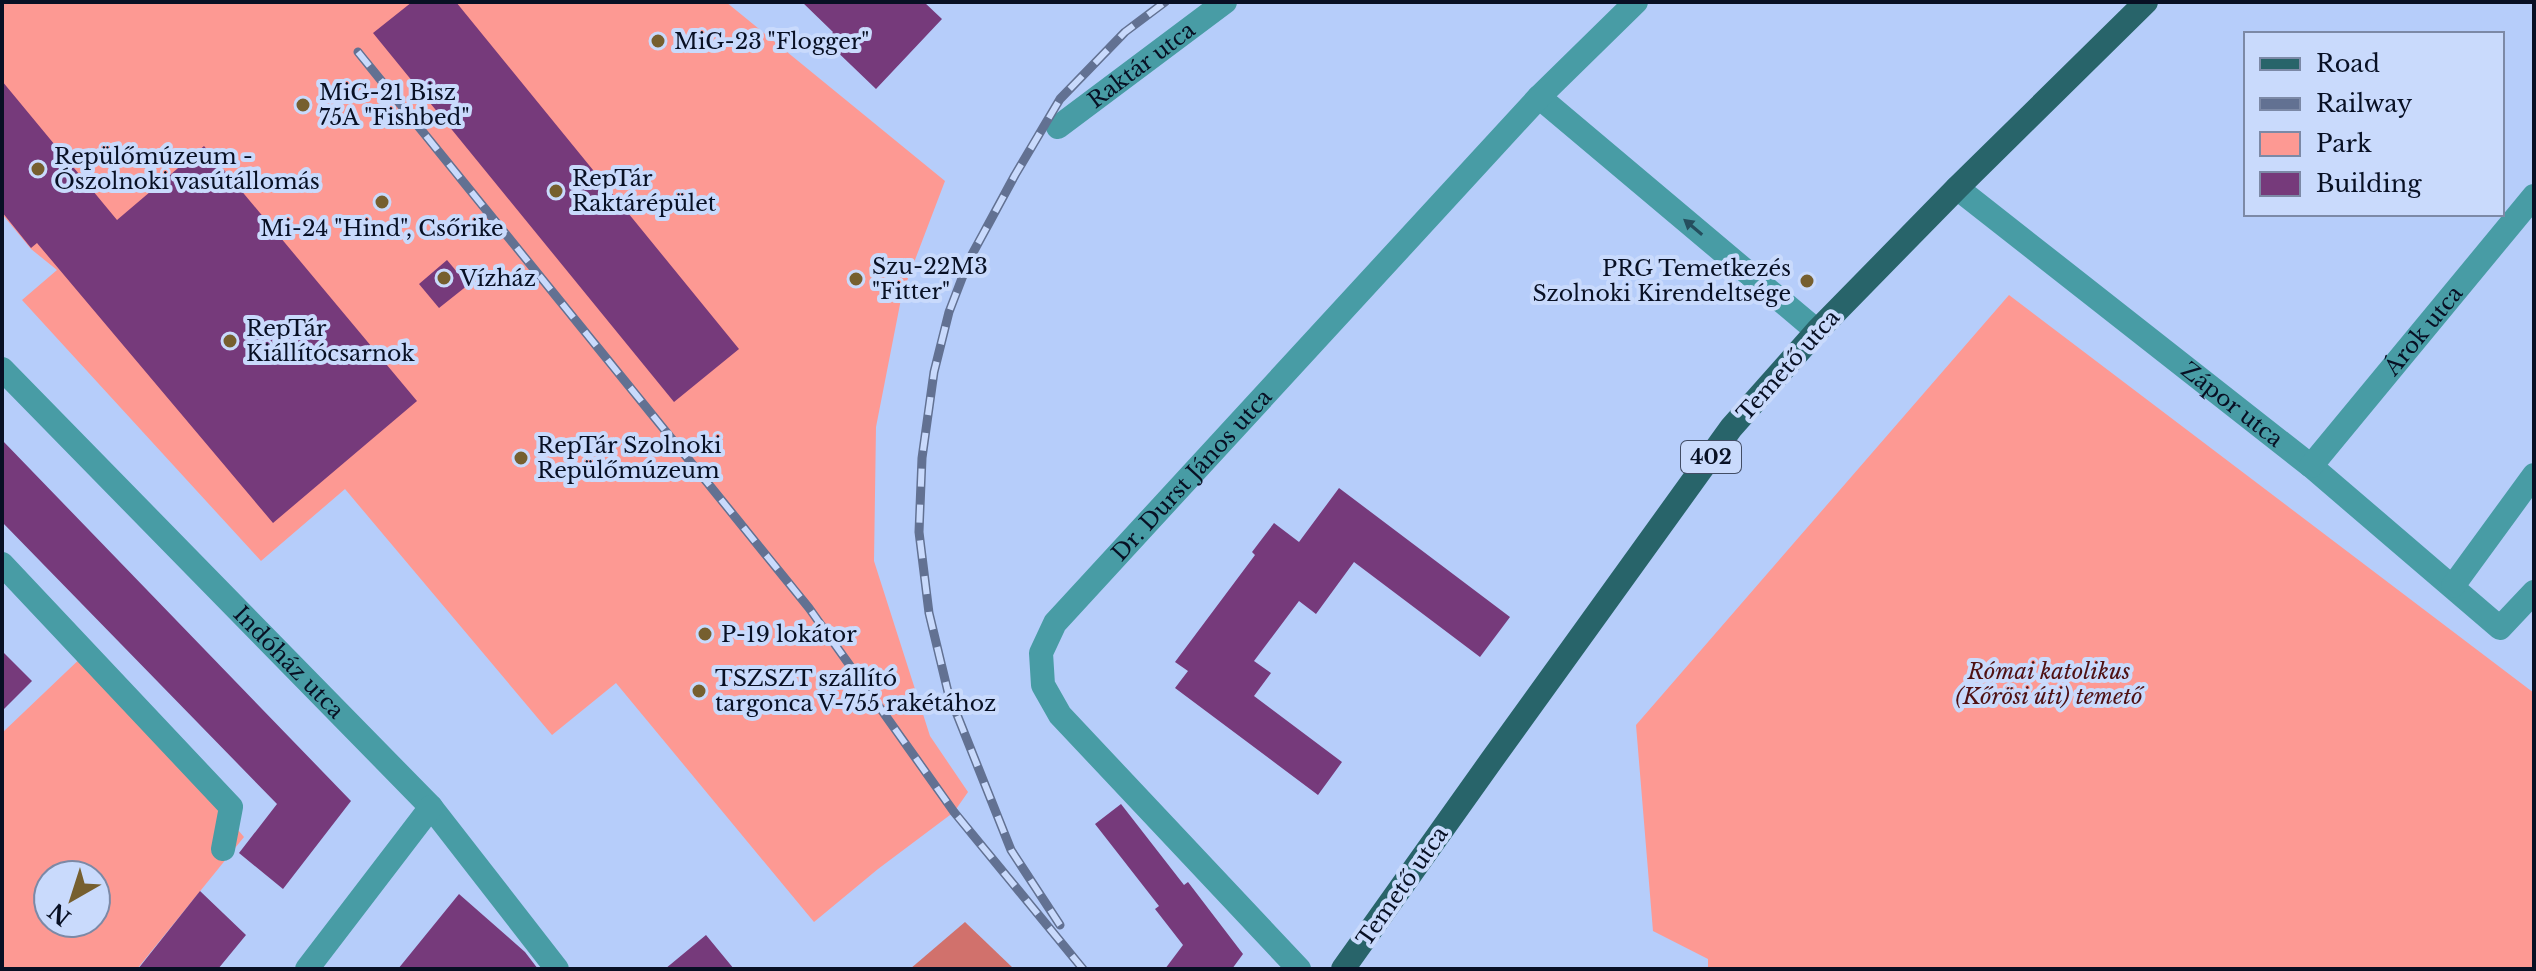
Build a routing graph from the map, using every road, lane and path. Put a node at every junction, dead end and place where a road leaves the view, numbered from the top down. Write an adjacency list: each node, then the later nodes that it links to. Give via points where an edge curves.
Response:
1 (1225, 2): 5 (street, Raktár utca)
2 (1636, 2): 4 (street, Dr. Durst János utca)
3 (2146, 2): 6 (main road, Temető utca / 402)
4 (1539, 97): 8 (street, one-way to 4); 19 (street, Dr. Durst János utca, via 1055,623 1041,653 1043,685 1060,715)
5 (1058, 127)
6 (1957, 188): 8 (main road, Temető utca / 402); 10 (street, Zápor utca)
7 (2534, 196): 10 (street, Árok utca)
8 (1817, 331): 20 (main road, Temető utca / 402, via 1731,428)
9 (2, 369): 15 (street, Indóház utca)
10 (2311, 466): 13 (street, Zápor utca)
11 (2534, 475): 13 (street)
12 (6, 575): 16 (street, via 231,807)
13 (2453, 586): 14 (street, Zápor utca, via 2500,628)
14 (2534, 592)
15 (431, 807): 17 (street); 18 (street, Indóház utca)
16 (223, 849)
17 (307, 969)
18 (557, 969)
19 (1299, 969)
20 (1343, 969)

